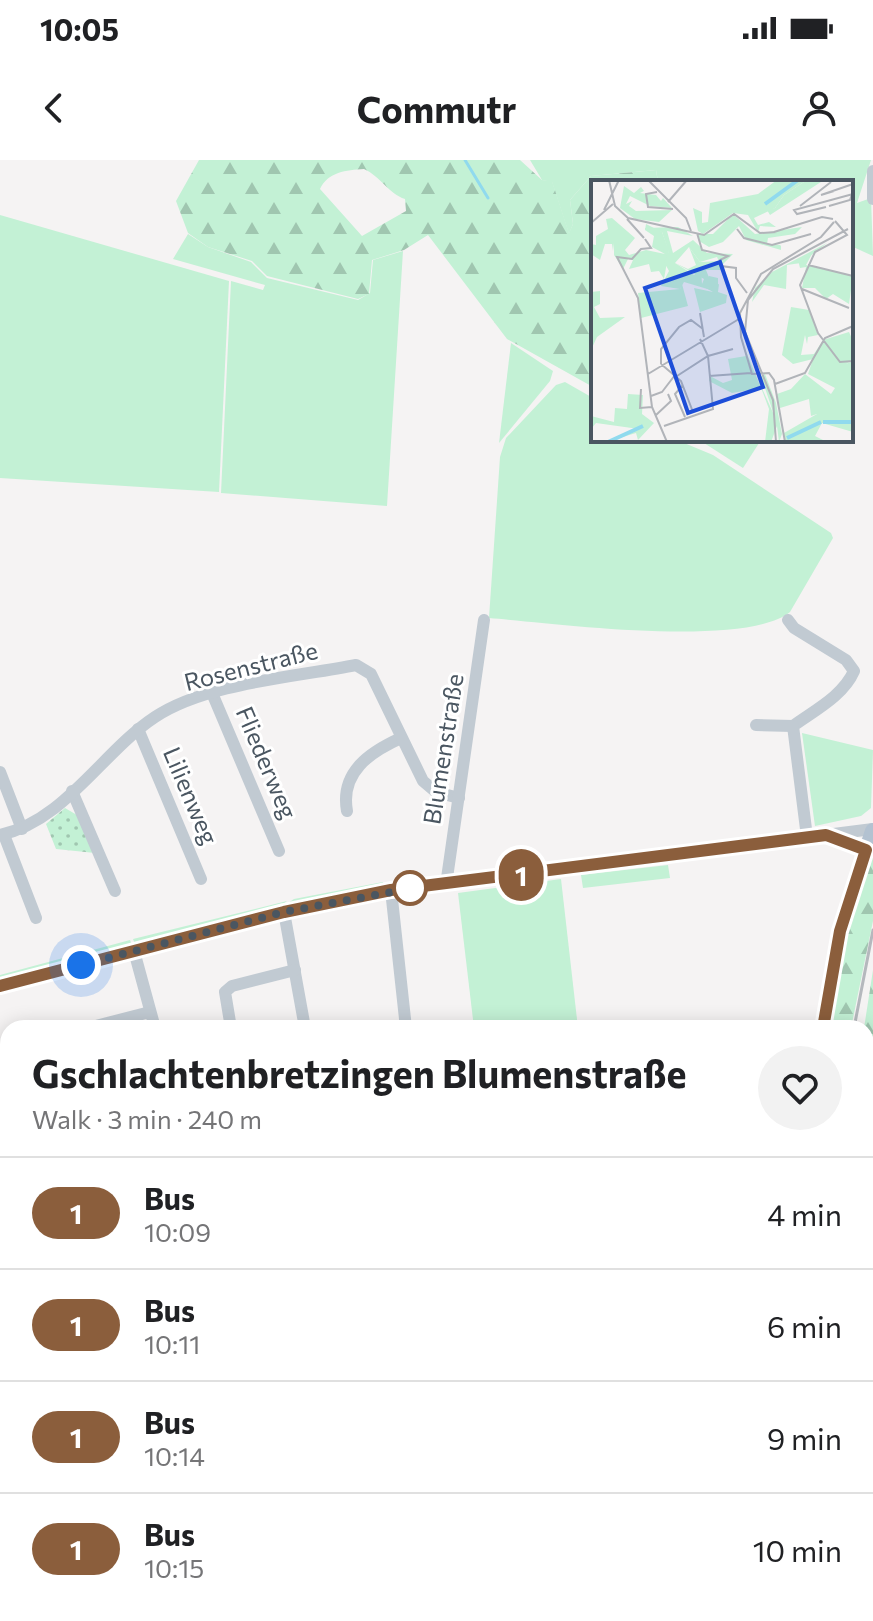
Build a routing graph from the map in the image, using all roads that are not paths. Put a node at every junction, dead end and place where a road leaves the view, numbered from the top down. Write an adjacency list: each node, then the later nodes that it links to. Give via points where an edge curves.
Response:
1 (873, 171): 2 (street)
2 (873, 199)
3 (484, 620): 12 (street, Blumenstraße)
4 (788, 620): 7 (street, via 854,671 833,698)
5 (212, 693): 8 (street, Rosenstraße); 9 (street, Rosenstraße, via 356,665 371,674); 20 (street, Fliederweg)
6 (756, 725): 7 (street)
7 (793, 726): 18 (street)
8 (138, 729): 11 (street, Rosenstraße); 21 (street, Lilienweg)
9 (401, 738): 12 (street, Rosenstraße, via 423,781 436,792); 13 (street, via 373,751 358,766 348,782)
10 (0, 772): 14 (street)
11 (72, 791): 14 (street, Rosenstraße); 24 (street)
12 (459, 798): 22 (street, Blumenstraße)
13 (347, 811)
14 (22, 829): 16 (street, Rosenstraße)
15 (873, 830): 17 (street); 19 (main road)
16 (2, 835): 26 (street)
17 (826, 835): 18 (street); 19 (street)
18 (807, 837): 22 (street)
19 (866, 850): 36 (main road, via 840,931)
20 (279, 851)
21 (201, 879)
22 (446, 885): 23 (street)
23 (391, 890): 25 (street); 35 (street)
24 (115, 891)
25 (284, 912): 27 (street); 28 (street)
26 (36, 918)
27 (134, 951): 29 (street); 30 (street)
28 (295, 970): 33 (street, via 232,986 225,992); 34 (street)
29 (0, 986)
30 (150, 1012): 31 (street); 32 (street)
31 (119, 1020)
32 (152, 1020)
33 (230, 1020)
34 (304, 1020)
35 (405, 1020)
36 (824, 1020)

